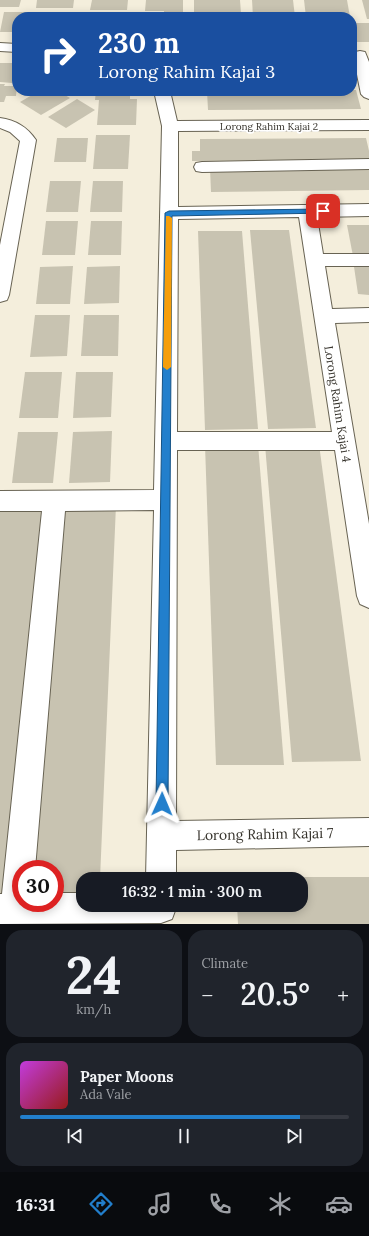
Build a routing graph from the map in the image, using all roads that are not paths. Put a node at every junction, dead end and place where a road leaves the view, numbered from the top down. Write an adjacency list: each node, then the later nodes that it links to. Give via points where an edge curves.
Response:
1 (0, 47): 2 (street)
2 (12, 48)
3 (360, 55): 5 (street)
4 (357, 90): 5 (street)
5 (369, 91)
6 (163, 96): 9 (street)
7 (0, 123): 17 (street, via 19,130 28,140)
8 (369, 125): 9 (street, Lorong Rahim Kajai 2)
9 (170, 126): 14 (street)
10 (369, 164): 11 (street)
11 (202, 167)
12 (369, 210): 13 (street)
13 (307, 211): 14 (street); 15 (street, Lorong Rahim Kajai 4)
14 (169, 213): 20 (street)
15 (315, 260): 16 (street); 19 (street, Lorong Rahim Kajai 4)
16 (369, 260)
17 (0, 295)
18 (369, 315): 19 (street)
19 (324, 316): 21 (street, Lorong Rahim Kajai 4)
20 (166, 441): 21 (street); 22 (street)
21 (344, 441): 25 (street, Lorong Rahim Kajai 4)
22 (166, 500): 24 (street); 27 (street)
23 (0, 501): 24 (street)
24 (54, 501): 29 (street)
25 (369, 596)
26 (369, 832): 27 (street, Lorong Rahim Kajai 7)
27 (162, 836): 28 (street)
28 (161, 872)
29 (8, 909): 30 (street)
30 (76, 910)

